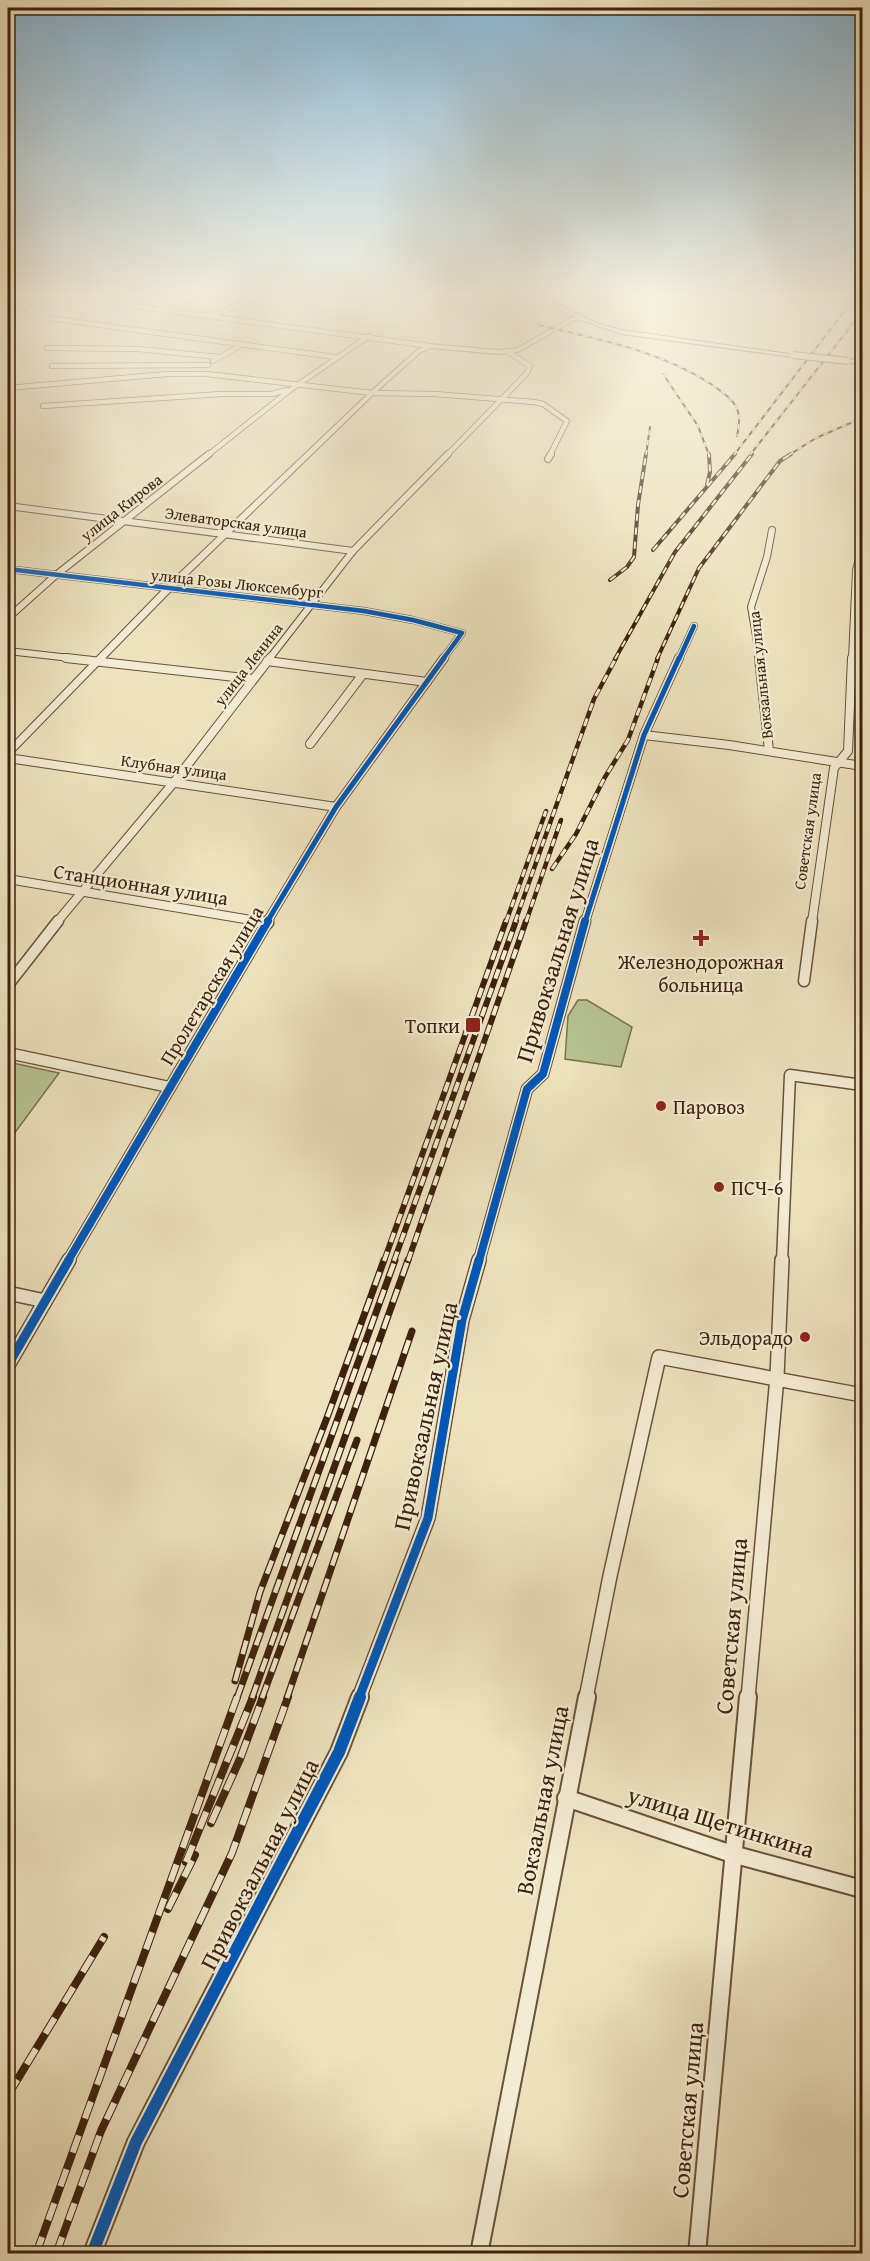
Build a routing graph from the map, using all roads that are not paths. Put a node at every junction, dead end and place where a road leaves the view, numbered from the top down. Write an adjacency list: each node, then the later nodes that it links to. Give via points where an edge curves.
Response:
1 (110, 402): 6 (street)
2 (275, 402): 9 (street, улица Кирова)
3 (363, 402): 11 (street)
4 (499, 402): 13 (street, улица Ленина)
5 (526, 402): 7 (street, via 540,403 567,421)
6 (43, 406)
7 (549, 459)
8 (8, 506): 9 (street, Элеваторская улица)
9 (126, 520): 11 (street, Элеваторская улица); 15 (street, улица Кирова)
10 (772, 530): 29 (street, Вокзальная улица, via 751,607)
11 (224, 534): 13 (street, Элеваторская улица); 16 (street)
12 (862, 547): 32 (street, Советская улица, via 856,570 848,751)
13 (353, 551): 17 (street, улица Ленина)
14 (8, 569): 15 (street, улица Розы Люксембург)
15 (56, 575): 16 (street, улица Розы Люксембург); 18 (street, улица Кирова)
16 (168, 589): 17 (street, улица Розы Люксембург); 23 (street)
17 (310, 605): 20 (street, улица Розы Люксембург, via 413,620); 22 (street, улица Ленина)
18 (8, 618)
19 (694, 626): 27 (street, Привокзальная улица)
20 (462, 633): 26 (street, Пролетарская улица)
21 (8, 651): 23 (street)
22 (267, 661): 24 (street); 25 (street, улица Ленина)
23 (100, 662): 25 (street); 30 (street)
24 (363, 674): 26 (street); 28 (street)
25 (253, 679): 34 (street, улица Ленина)
26 (427, 682): 35 (street, Пролетарская улица)
27 (644, 735): 29 (street); 52 (street, Привокзальная улица, via 591,899 543,1074 527,1089 462,1320 428,1518 339,1752 136,2142)
28 (310, 744)
29 (768, 751): 32 (street)
30 (8, 753)
31 (8, 758): 34 (street, Клубная улица)
32 (840, 763): 33 (street); 39 (street, Советская улица, via 834,768)
33 (862, 766)
34 (175, 781): 35 (street, Клубная улица); 37 (street, улица Ленина)
35 (336, 807): 38 (street, Пролетарская улица)
36 (8, 879): 37 (street, Станционная улица)
37 (80, 893): 38 (street, Станционная улица); 40 (street, улица Ленина)
38 (268, 923): 43 (street, Пролетарская улица)
39 (804, 981)
40 (8, 985)
41 (8, 1053): 43 (street)
42 (862, 1085): 47 (street, Советская улица, via 790,1074)
43 (169, 1087): 45 (street, Пролетарская улица)
44 (8, 1293): 45 (street)
45 (45, 1301): 46 (street, Пролетарская улица)
46 (8, 1365)
47 (777, 1377): 48 (street); 49 (street, Вокзальная улица, via 659,1357); 50 (street, Советская улица)
48 (862, 1395)
49 (566, 1798): 50 (street, улица Щетинкина); 53 (street, Вокзальная улица)
50 (732, 1854): 51 (street, улица Щетинкина); 54 (street, Советская улица)
51 (862, 1889)
52 (92, 2253)
53 (478, 2253)
54 (697, 2253)

